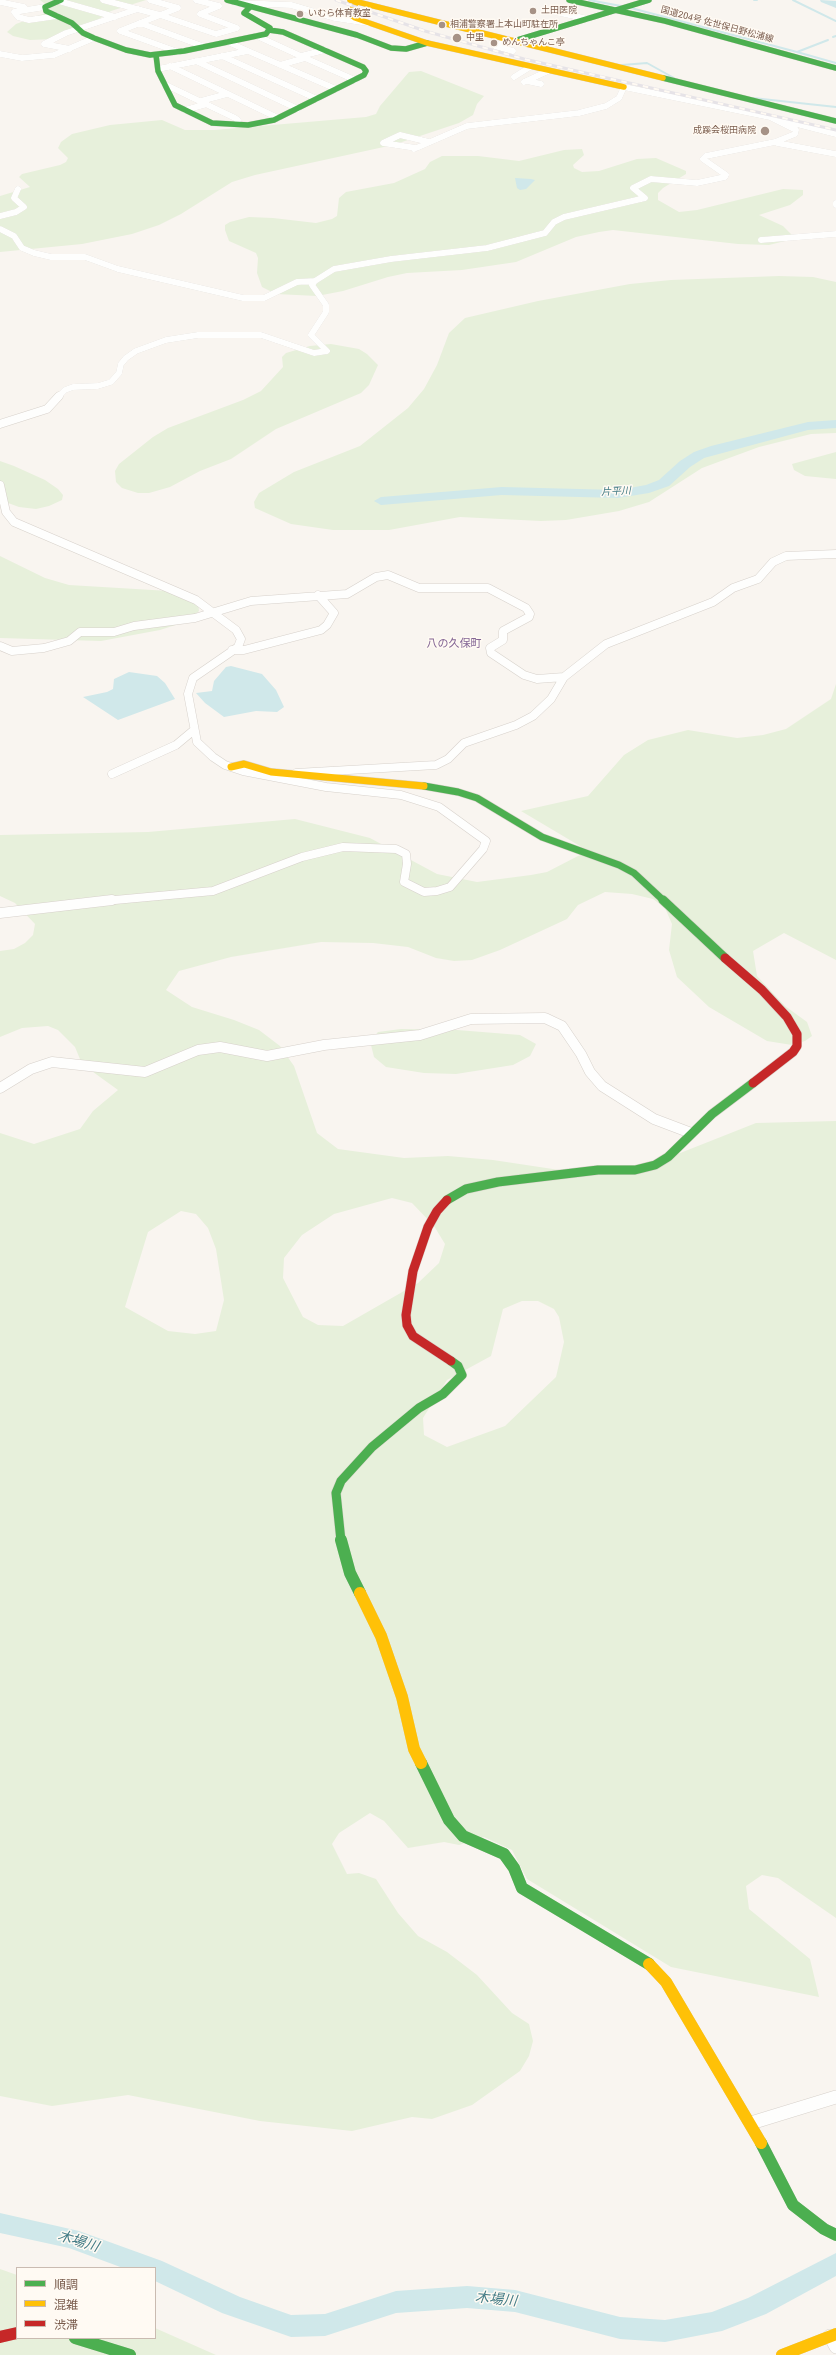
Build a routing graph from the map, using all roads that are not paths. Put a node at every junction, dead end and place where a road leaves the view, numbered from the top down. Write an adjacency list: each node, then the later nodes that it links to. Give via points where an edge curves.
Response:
1 (60, 0): 12 (main road); 19 (street)
2 (103, 0): 14 (street)
3 (196, 0): 25 (street, via 220,6 200,14 237,28)
4 (227, 0): 10 (main road)
5 (569, 0): 15 (main road, 国道204号 佐世保日野松浦線)
6 (649, 0): 15 (main road)
7 (155, 1): 14 (street); 17 (street, via 178,8)
8 (354, 1): 22 (main road, via 352,16); 29 (main road)
9 (0, 2): 13 (street)
10 (236, 3): 11 (main road); 22 (street, via 291,5 335,18)
11 (250, 6): 24 (main road, via 244,13 246,16); 30 (main road, via 357,35 391,48 406,49)
12 (45, 7): 13 (street); 18 (main road, via 46,11)
13 (34, 9): 18 (street, via 14,12 15,15 29,20)
14 (136, 9): 17 (street); 19 (street)
15 (618, 10): 20 (main road); 46 (main road, 国道204号 佐世保日野松浦線)
16 (551, 11): 20 (street)
17 (160, 15): 21 (street); 25 (street)
18 (57, 16): 23 (main road)
19 (115, 17): 23 (street)
20 (588, 19): 29 (main road)
21 (140, 23): 31 (street); 36 (street, via 120,31)
22 (368, 23): 30 (main road)
23 (79, 29): 27 (main road); 32 (street, via 44,44)
24 (269, 30): 26 (main road, via 266,34); 33 (main road, via 283,32)
25 (216, 34): 28 (street)
26 (257, 36): 28 (main road); 40 (street)
27 (94, 38): 32 (street); 38 (main road, via 139,53)
28 (231, 41): 31 (main road); 34 (street)
29 (512, 41): 35 (street, via 495,46); 66 (main road)
30 (427, 43): 44 (main road)
31 (205, 47): 36 (main road)
32 (70, 49): 37 (street, via 37,58 9,57)
33 (325, 50): 40 (street); 50 (main road, via 363,67 366,71 364,75)
34 (248, 51): 39 (street); 42 (street)
35 (513, 51)
36 (178, 52): 38 (main road)
37 (0, 54)
38 (156, 55): 47 (main road)
39 (222, 56): 41 (street); 49 (street)
40 (303, 57): 42 (street); 50 (street)
41 (196, 61): 43 (street); 52 (street)
42 (280, 65): 45 (street)
43 (170, 66): 47 (street); 58 (street)
44 (530, 67): 48 (main road); 51 (street, via 515,76)
45 (287, 68): 49 (street); 57 (street)
46 (836, 68)
47 (158, 69): 53 (main road)
48 (548, 71): 51 (street); 56 (main road)
49 (265, 75): 52 (street); 59 (street)
50 (355, 80): 57 (main road)
51 (528, 80): 54 (street)
52 (242, 83): 55 (street)
53 (164, 84): 60 (street); 63 (main road, via 175,105)
54 (541, 84)
55 (248, 86): 58 (street); 62 (street)
56 (624, 87): 64 (street); 69 (street, via 619,98 606,106 579,113 467,126)
57 (336, 89): 59 (main road)
58 (226, 93): 60 (street); 65 (street)
59 (317, 99): 62 (main road)
60 (201, 101): 61 (street)
61 (207, 104): 63 (street); 67 (street, via 235,118)
62 (298, 109): 65 (main road)
63 (185, 110): 67 (main road, via 212,123)
64 (770, 117): 68 (street); 70 (street, via 796,130 795,134)
65 (278, 118): 67 (main road, via 262,124)
66 (836, 121)
67 (238, 124)
68 (836, 134)
69 (429, 142): 69 (street, via 400,135 383,143 415,148)
70 (775, 142): 71 (street); 77 (street, via 706,156 703,159 726,175 725,177 697,183 660,179 645,181 633,188 645,198 564,217 554,222 545,233 486,248 391,259 334,269)
71 (836, 154)
72 (18, 189): 73 (street, via 14,198 24,207)
73 (0, 216)
74 (0, 229): 77 (street, via 14,236 22,248 34,253 51,257 85,257 118,269 243,298 264,298 297,282)
75 (836, 234): 76 (street)
76 (761, 240)
77 (315, 281): 78 (street, via 312,285 326,305 326,312 311,335 327,351 314,353 261,335 198,335 166,340 136,351 126,358 119,373 111,382 65,390 47,408)
78 (0, 424)
79 (0, 485): 82 (street, via 6,512 14,522 196,600)
80 (836, 554): 85 (street, via 791,556 773,562 758,579 733,588 713,602 606,644)
81 (318, 595): 82 (street, via 251,601 215,611); 84 (street, via 334,614 320,630 250,649); 85 (street, via 347,594 376,577 388,575 420,588 488,588 526,608 530,614 529,618 503,631 503,640 490,648 491,653 524,675 537,679)
82 (213, 614): 83 (street, via 134,626 114,632 80,632 69,641 30,651 12,651); 84 (street, via 236,630 241,639 238,646)
83 (0, 646)
84 (232, 650): 86 (street, via 193,678 188,694)
85 (564, 676): 89 (street, via 551,699 528,720 464,743 448,759 436,765 370,767)
86 (194, 730): 87 (street, via 197,742 206,751); 88 (street, via 164,751)
87 (231, 767): 89 (main road, via 244,764); 90 (street, via 306,784 401,795 439,807 486,841 483,849 450,887 437,891 424,892 404,882 406,854 396,849 343,847 302,857 213,891 162,894)
88 (112, 774)
89 (288, 774): 92 (main road, via 432,787 458,792 476,798 542,837 634,873 701,937 762,990 787,1017 797,1034 797,1046 793,1052)
90 (0, 913)
91 (0, 1088): 92 (street, via 30,1069 52,1062 145,1072 205,1049 220,1047 267,1056 324,1045 420,1035 471,1020 501,1017 545,1018 562,1026 590,1072 602,1086 654,1120)
92 (691, 1133): 94 (main road, via 668,1157 655,1165 635,1170 598,1170 498,1182 466,1189 447,1200 428,1227 413,1271 406,1315 407,1325 413,1336 458,1366 462,1375 443,1394 419,1408 372,1447 341,1481 336,1493 340,1536 350,1573 381,1636 402,1697 414,1749 449,1820 463,1836 504,1854 514,1868 522,1888 649,1964 666,1982)
93 (836, 2097): 94 (street)
94 (751, 2123): 95 (main road, via 792,2205)
95 (836, 2235)
96 (16, 2333): 97 (main road)
97 (0, 2336)
98 (78, 2339): 100 (main road)
99 (834, 2339): 101 (main road)
100 (130, 2355)
101 (782, 2355)

